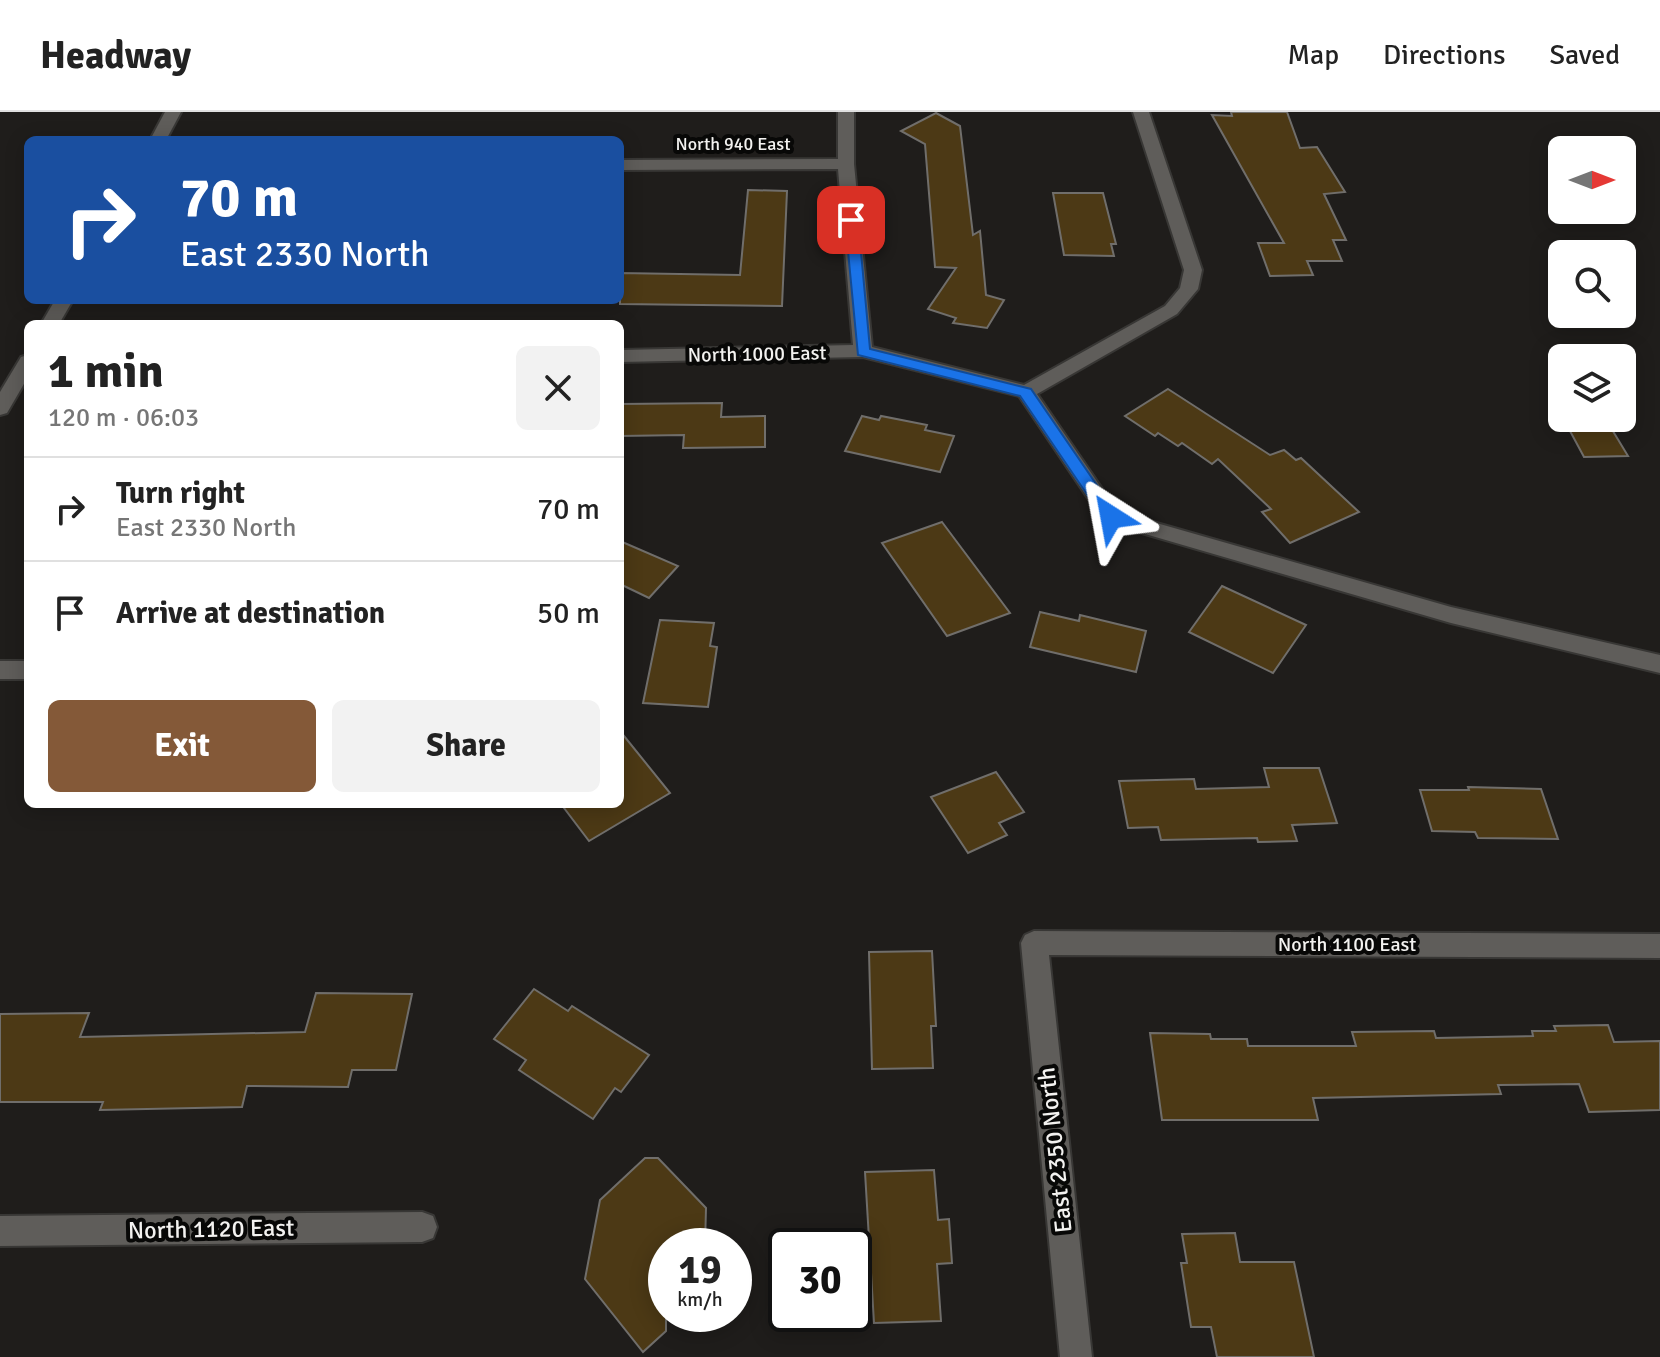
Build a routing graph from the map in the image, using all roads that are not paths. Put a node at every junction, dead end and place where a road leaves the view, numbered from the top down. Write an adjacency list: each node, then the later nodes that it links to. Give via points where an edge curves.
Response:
1 (173, 112): 4 (street)
2 (846, 112): 5 (street)
3 (1141, 112): 12 (street, via 1193,270 1189,289 1171,310)
4 (160, 136)
5 (846, 164): 6 (street, North 940 East); 7 (street)
6 (624, 165)
7 (863, 351): 8 (street, North 1000 East); 12 (street, North 1000 East)
8 (624, 356)
9 (24, 366): 10 (street)
10 (0, 369)
11 (24, 369): 13 (street)
12 (1026, 392): 14 (street, via 1111,517 1451,615)
13 (0, 409)
14 (1660, 664)
15 (0, 670): 16 (street)
16 (24, 670)
17 (1034, 943): 18 (street, North 1100 East); 21 (street, East 2350 North)
18 (1660, 946)
19 (422, 1227): 20 (street, North 1120 East)
20 (0, 1231)
21 (1076, 1357)

